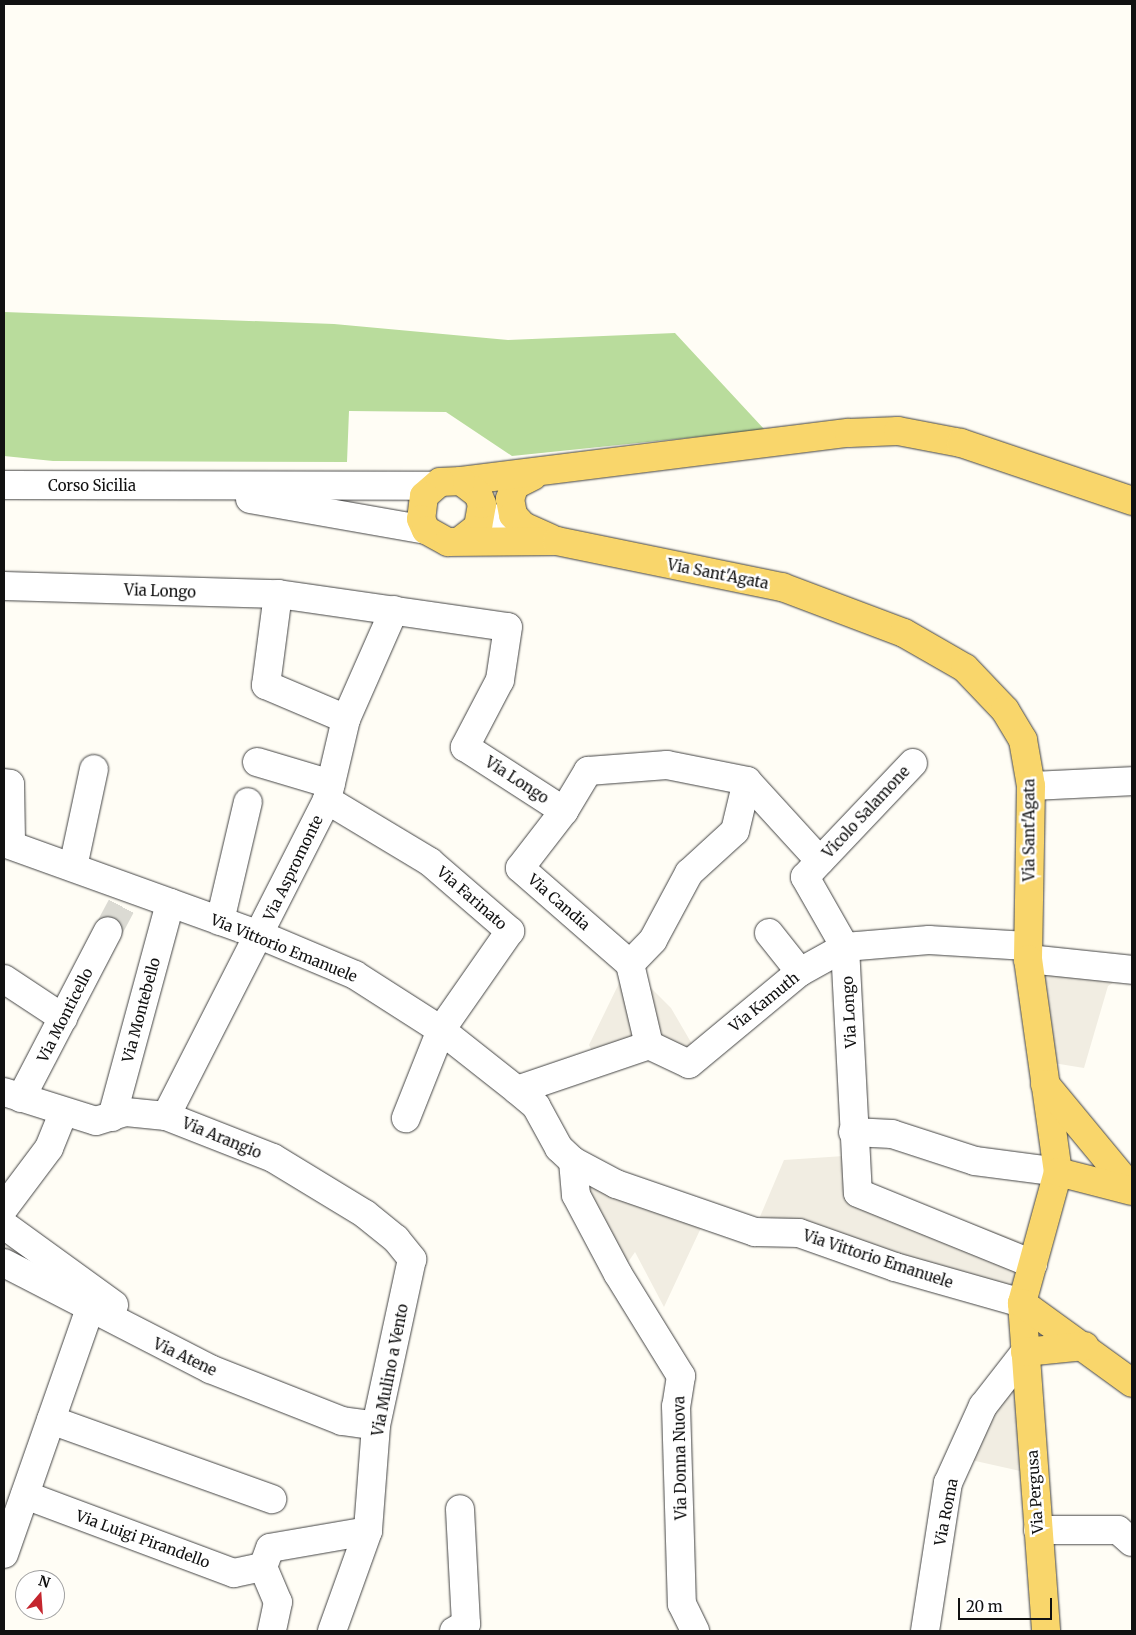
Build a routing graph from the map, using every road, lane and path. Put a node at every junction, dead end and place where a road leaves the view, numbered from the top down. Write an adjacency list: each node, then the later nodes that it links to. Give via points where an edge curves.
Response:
1 (524, 481): 2 (main road); 6 (main road, via 849,433 898,431 961,442); 7 (street); 8 (main road, via 510,500 513,515)
2 (461, 482): 5 (main road); 7 (main road, via 478,494)
3 (4, 485): 4 (street, Corso Sicilia)
4 (180, 486): 5 (street); 9 (street)
5 (432, 486): 9 (main road, via 420,507)
6 (1132, 500)
7 (482, 510): 8 (street); 10 (main road, via 471,536)
8 (523, 526): 11 (main road)
9 (426, 530): 10 (main road, via 448,542)
10 (460, 541): 11 (main road)
11 (557, 541): 22 (main road, Via Sant'Agata, via 782,587 904,633 965,668 1005,710 1023,740)
12 (4, 586): 13 (street, Via Longo)
13 (278, 594): 14 (street, Via Longo); 15 (street, via 266,685)
14 (394, 610): 15 (street, Via Aspromonte); 25 (street, Via Longo, via 508,627 500,680 465,747)
15 (346, 719): 23 (street, Via Aspromonte)
16 (257, 762): 23 (street)
17 (913, 763): 27 (street, Vicolo Salamone)
18 (94, 769): 28 (street)
19 (747, 781): 25 (street, Via Longo, via 666,765 588,771); 27 (street); 36 (street, via 735,831 690,873 653,940)
20 (1132, 782): 22 (street)
21 (4, 783): 26 (street, via 10,784)
22 (1031, 786): 35 (main road, Via Sant'Agata)
23 (329, 792): 33 (street, Via Aspromonte); 41 (street, Via Farinato, via 430,862 510,931)
24 (248, 802): 30 (street)
25 (564, 811): 36 (street, Via Candia, via 520,868)
26 (7, 843): 28 (street, Via Vittorio Emanuele)
27 (820, 861): 34 (street, Via Longo, via 805,877)
28 (73, 867): 29 (street, Via Vittorio Emanuele, via 126,896)
29 (170, 903): 30 (street, Via Vittorio Emanuele); 48 (street, Via Montebello)
30 (220, 921): 33 (street, Via Vittorio Emanuele)
31 (108, 931): 40 (street, Via Monticello)
32 (769, 933): 38 (street)
33 (260, 935): 41 (street, Via Vittorio Emanuele, via 355,975); 47 (street, Via Aspromonte)
34 (845, 947): 35 (street, Via Kamuth, via 929,940); 38 (street, Via Kamuth); 50 (street, Via Longo)
35 (1027, 953): 37 (street, Via Kamuth); 43 (main road, Via Sant'Agata)
36 (630, 964): 42 (street)
37 (1130, 970)
38 (800, 972): 42 (street, Via Kamuth, via 689,1064)
39 (4, 979): 40 (street)
40 (63, 1018): 45 (street, Via Monticello)
41 (441, 1030): 44 (street, Via Vittorio Emanuele); 49 (street, Via Farinato)
42 (649, 1045): 44 (street)
43 (1045, 1084): 52 (main road, Via Sant'Agata); 53 (main road)
44 (517, 1090): 51 (street, Via Vittorio Emanuele, via 536,1106 559,1148)
45 (13, 1095): 46 (street, Via Arangio)
46 (64, 1114): 48 (street, Via Arangio, via 96,1121); 54 (street, via 48,1148)
47 (166, 1116): 48 (street, Via Arangio, via 126,1112); 56 (street, Via Arangio, via 273,1158 318,1184 396,1238)
48 (112, 1117)
49 (406, 1118)
50 (853, 1132): 52 (street, via 892,1134 976,1161); 58 (street, Via Longo, via 857,1181)
51 (573, 1161): 59 (street, Via Vittorio Emanuele, via 625,1187 755,1232 799,1233 895,1267); 78 (street, Via Donna Nuova, via 576,1195 618,1274 681,1376 676,1406 682,1604)
52 (1058, 1172): 53 (main road); 58 (main road, Via Pergusa)
53 (1132, 1190)
54 (4, 1208)
55 (4, 1225): 61 (street, via 132,1317)
56 (412, 1259): 66 (street, Via Mulino a Vento)
57 (4, 1264): 60 (street, Via Atene)
58 (1032, 1264): 59 (main road, Via Pergusa)
59 (1022, 1303): 62 (main road); 63 (main road, Via Pergusa)
60 (90, 1308): 61 (street, Via Atene); 65 (street)
61 (147, 1340): 66 (street, Via Atene, via 342,1421)
62 (1086, 1346): 63 (main road); 64 (main road)
63 (1026, 1352): 71 (main road, Via Pergusa); 79 (street, Via Roma, via 983,1406 948,1483)
64 (1132, 1383)
65 (51, 1420): 67 (street); 68 (street)
66 (376, 1426): 70 (street, Via Mulino a Vento)
67 (25, 1495): 73 (street); 74 (street, Via Luigi Pirandello, via 234,1573)
68 (272, 1499)
69 (460, 1509): 75 (street)
70 (368, 1530): 74 (street, via 270,1548); 77 (street, Via Mulino a Vento)
71 (1038, 1530): 72 (street, via 1118,1530); 80 (main road, Via Pergusa)
72 (1132, 1542)
73 (4, 1554)
74 (263, 1566): 76 (street, via 278,1602)
75 (460, 1628)
76 (272, 1631)
77 (332, 1631)
78 (695, 1631)
79 (925, 1631)
80 (1046, 1631)

